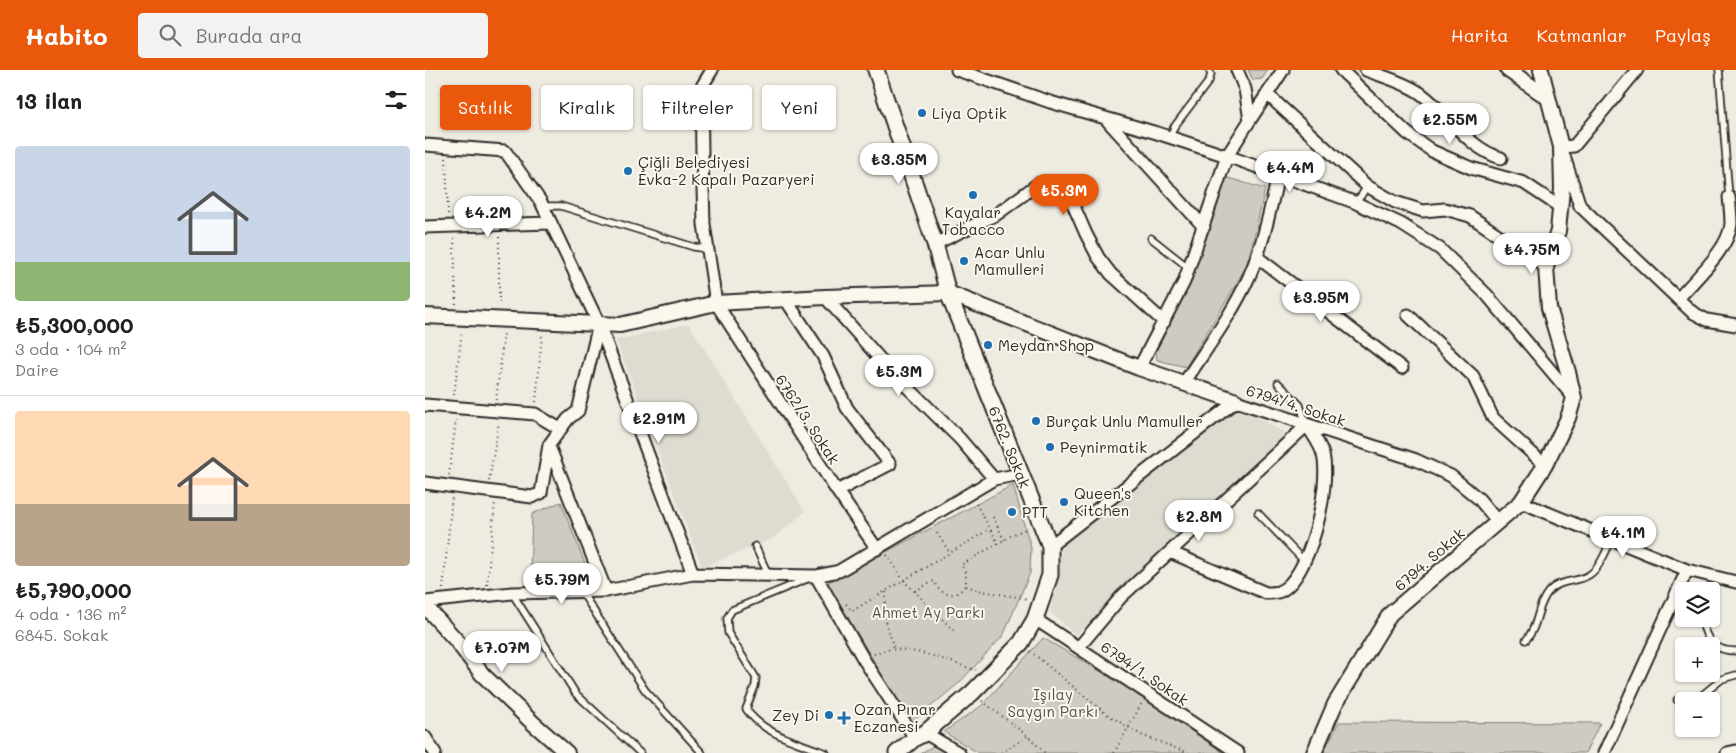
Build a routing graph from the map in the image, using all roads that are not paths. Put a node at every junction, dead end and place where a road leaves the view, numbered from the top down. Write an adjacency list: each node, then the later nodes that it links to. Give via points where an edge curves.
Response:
1 (712, 70): 33 (street, via 701,88 703,206)
2 (876, 70): 32 (main road, 6762. Sokak)
3 (957, 70): 15 (street)
4 (1209, 70): 17 (lane, via 1209,81)
5 (1237, 70): 16 (street, via 1245,89)
6 (1283, 70): 13 (street)
7 (1341, 70): 27 (street, via 1407,133 1432,152 1471,168 1524,183)
8 (1366, 70): 21 (street, via 1421,93 1475,143 1492,156)
9 (1508, 70): 14 (street)
10 (1541, 70): 14 (street)
11 (1637, 70): 19 (street, via 1574,146)
12 (1719, 70): 24 (lane)
13 (1267, 94): 16 (street); 23 (street)
14 (1547, 97): 19 (street)
15 (1105, 118): 17 (street); 30 (street)
16 (1250, 120): 20 (street)
17 (1170, 137): 20 (street)
18 (425, 144): 26 (street, via 505,151)
19 (1561, 147): 27 (street); 39 (street, via 1580,206)
20 (1227, 156): 22 (street); 30 (street)
21 (1501, 158)
22 (1278, 176): 25 (street); 34 (street)
23 (1367, 186): 25 (lane); 35 (street, via 1395,202 1423,211 1445,209 1469,216)
24 (1729, 197): 39 (street, via 1731,224 1727,238)
25 (1354, 202): 51 (street, via 1401,224 1440,249 1487,295)
26 (543, 206): 28 (street); 33 (lane, via 561,206)
27 (1560, 207): 35 (street, via 1558,231)
28 (550, 223): 29 (street); 45 (street)
29 (425, 227)
30 (1204, 227): 36 (street)
31 (1151, 238): 36 (lane)
32 (935, 244): 37 (main road, 6762. Sokak); 44 (street, via 997,214 1038,184 1055,185 1069,196 1098,257 1111,274)
33 (708, 248): 41 (street)
34 (1257, 257): 48 (street); 49 (street, via 1233,309)
35 (1546, 267): 51 (street, via 1549,308)
36 (1189, 268): 44 (street)
37 (948, 292): 38 (street); 47 (street); 58 (main road, 6762. Sokak)
38 (825, 297): 40 (street); 59 (street)
39 (1678, 299): 46 (street, via 1707,320)
40 (787, 300): 41 (street); 61 (street, via 823,356 847,408 890,464)
41 (716, 303): 45 (street, via 621,325); 61 (street, 6762/3. Sokak)
42 (1408, 314): 57 (street, via 1473,376 1493,418)
43 (425, 316): 45 (street)
44 (1164, 322): 47 (street)
45 (599, 324): 55 (street, via 578,411); 72 (street)
46 (1736, 325)
47 (1139, 368): 49 (street)
48 (1402, 368)
49 (1184, 383): 52 (street)
50 (1278, 383): 54 (lane, via 1300,406)
51 (1574, 398): 57 (street, 6794. Sokak)
52 (1236, 401): 54 (street, 6794/4. Sokak); 67 (street, 6794/4. Sokak)
53 (425, 405): 55 (street, via 535,414)
54 (1307, 425): 64 (street, 6794/4. Sokak, via 1416,460 1451,476 1479,499); 69 (street); 70 (street, via 1323,455 1325,474 1320,517)
55 (560, 429): 56 (street)
56 (549, 445): 60 (street, via 541,494 533,497); 77 (street)
57 (1545, 465): 62 (street, 6794. Sokak)
58 (1021, 474): 59 (street); 67 (main road, 6762. Sokak)
59 (994, 479): 68 (street)
60 (425, 483)
61 (837, 492): 68 (street, 6762/3. Sokak)
62 (1521, 502): 64 (street, 6794. Sokak); 65 (street)
63 (1258, 513): 70 (lane)
64 (1498, 522): 98 (street, 6794. Sokak, via 1390,614 1335,704)
65 (1611, 539): 71 (street); 82 (lane, via 1605,555 1589,575 1556,585 1549,591 1540,603 1534,628)
66 (755, 546): 73 (lane)
67 (1050, 546): 80 (main road, 6762. Sokak, via 1050,576)
68 (879, 548): 74 (street, via 839,571)
69 (1170, 552): 70 (street, via 1266,593 1279,592 1293,580); 83 (street, via 1121,597)
70 (1304, 561)
71 (1687, 570): 75 (street); 99 (street)
72 (693, 574): 73 (street); 77 (street)
73 (769, 576): 74 (street)
74 (816, 576): 88 (street, via 864,660); 94 (lane, via 732,610 727,618 728,633 756,678 746,709 751,716 771,732)
75 (1736, 582)
76 (581, 591): 77 (street); 78 (street); 93 (lane, via 645,690)
77 (606, 591)
78 (512, 593): 79 (street); 92 (lane, via 576,694)
79 (425, 604): 91 (street, via 482,674)
80 (1035, 619): 83 (street, 6794/1. Sokak); 88 (main road, 6762. Sokak, via 1021,643 990,675)
81 (1704, 627): 84 (lane, via 1706,636 1716,647)
82 (1526, 640)
83 (1079, 647): 97 (street, 6794/1. Sokak)
84 (1736, 651)
85 (1736, 675): 86 (lane, via 1722,679)
86 (1706, 692)
87 (425, 736): 90 (street)
88 (920, 736): 95 (main road, 6762. Sokak); 96 (street)
89 (1736, 751): 100 (street)
90 (435, 753)
91 (567, 753)
92 (640, 753)
93 (702, 753)
94 (826, 753)
95 (897, 753)
96 (959, 753)
97 (1238, 753)
98 (1314, 753)
99 (1604, 753)
100 (1727, 753)

